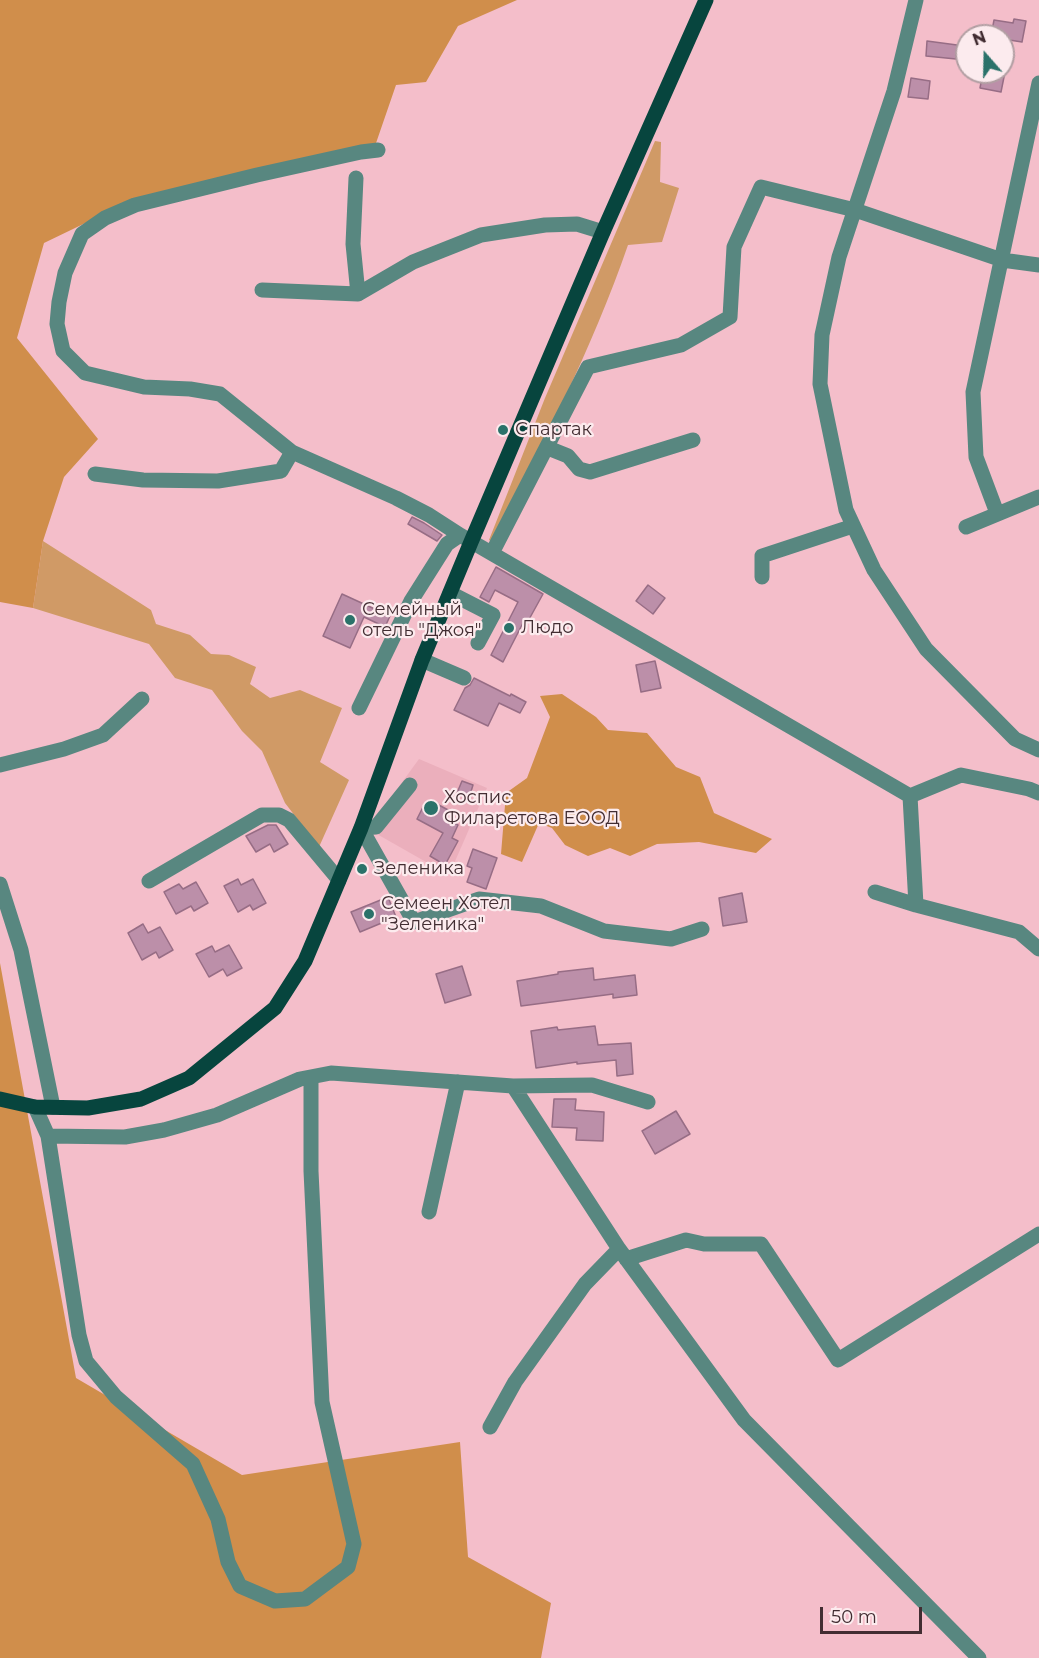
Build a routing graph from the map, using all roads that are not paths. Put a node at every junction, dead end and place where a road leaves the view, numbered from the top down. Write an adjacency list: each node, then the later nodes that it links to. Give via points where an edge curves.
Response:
1 (706, 0): 7 (main road)
2 (916, 0): 6 (street, via 894,91)
3 (1039, 82): 8 (street)
4 (378, 150): 14 (street, via 135,205 82,234 65,273 57,324 63,351 85,373 144,387 220,394)
5 (356, 178): 11 (street, via 353,244)
6 (855, 210): 8 (street); 13 (street, via 760,187 734,247 730,317 681,345 588,367); 18 (street, via 839,257 822,335 820,384 846,510)
7 (603, 232): 11 (street, via 577,224 481,235 413,262); 20 (main road)
8 (1002, 260): 9 (street); 17 (street, via 973,392 976,457)
9 (1039, 265)
10 (262, 290): 11 (street)
11 (358, 294)
12 (693, 440): 13 (street, via 590,472)
13 (548, 448): 21 (street)
14 (292, 452): 15 (street, via 280,471 218,481 143,480); 20 (street, via 404,502)
15 (95, 474)
16 (1039, 497): 17 (street)
17 (996, 513): 19 (street)
18 (853, 526): 22 (street, via 762,556); 29 (street, via 874,570 926,649 1015,739)
19 (966, 527)
20 (466, 539): 21 (street); 23 (main road); 28 (street, via 447,544 411,601)
21 (492, 553): 33 (street)
22 (762, 577)
23 (450, 593): 24 (street, via 493,615); 25 (main road)
24 (478, 643)
25 (422, 660): 26 (street); 34 (main road)
26 (464, 678)
27 (142, 699): 30 (street, via 103,735)
28 (359, 708)
29 (1039, 750)
30 (0, 765)
31 (411, 784): 34 (street, via 376,827)
32 (1039, 793): 33 (street, via 961,775)
33 (910, 796): 39 (street)
34 (361, 828): 35 (main road); 40 (street, via 414,922 479,899 541,906 604,931 671,939)
35 (339, 880): 36 (street, via 289,820 279,815 262,815); 48 (main road, via 305,961 275,1008 189,1078 141,1100 88,1108)
36 (149, 881)
37 (0, 884): 48 (street, via 21,950)
38 (875, 892): 39 (street)
39 (916, 905): 41 (street, via 1019,932)
40 (702, 929)
41 (1039, 949)
42 (311, 1077): 43 (street, via 331,1073); 49 (street, via 217,1115 164,1130 125,1137); 49 (street, via 311,1171 322,1402 354,1544 348,1567 305,1599 275,1601 240,1586 228,1562 218,1519 193,1464 116,1397 86,1361)
43 (458, 1082): 44 (street); 50 (street)
44 (513, 1086): 46 (street, via 592,1085); 52 (street)
45 (0, 1099): 47 (main road)
46 (648, 1102)
47 (36, 1107): 48 (main road); 49 (street)
48 (53, 1107)
49 (48, 1136)
50 (429, 1212)
51 (1039, 1234): 52 (street, via 838,1360 761,1244 704,1244 686,1240)
52 (622, 1254): 53 (street, via 585,1284 515,1382); 54 (street, via 744,1420)
53 (489, 1427)
54 (979, 1658)

